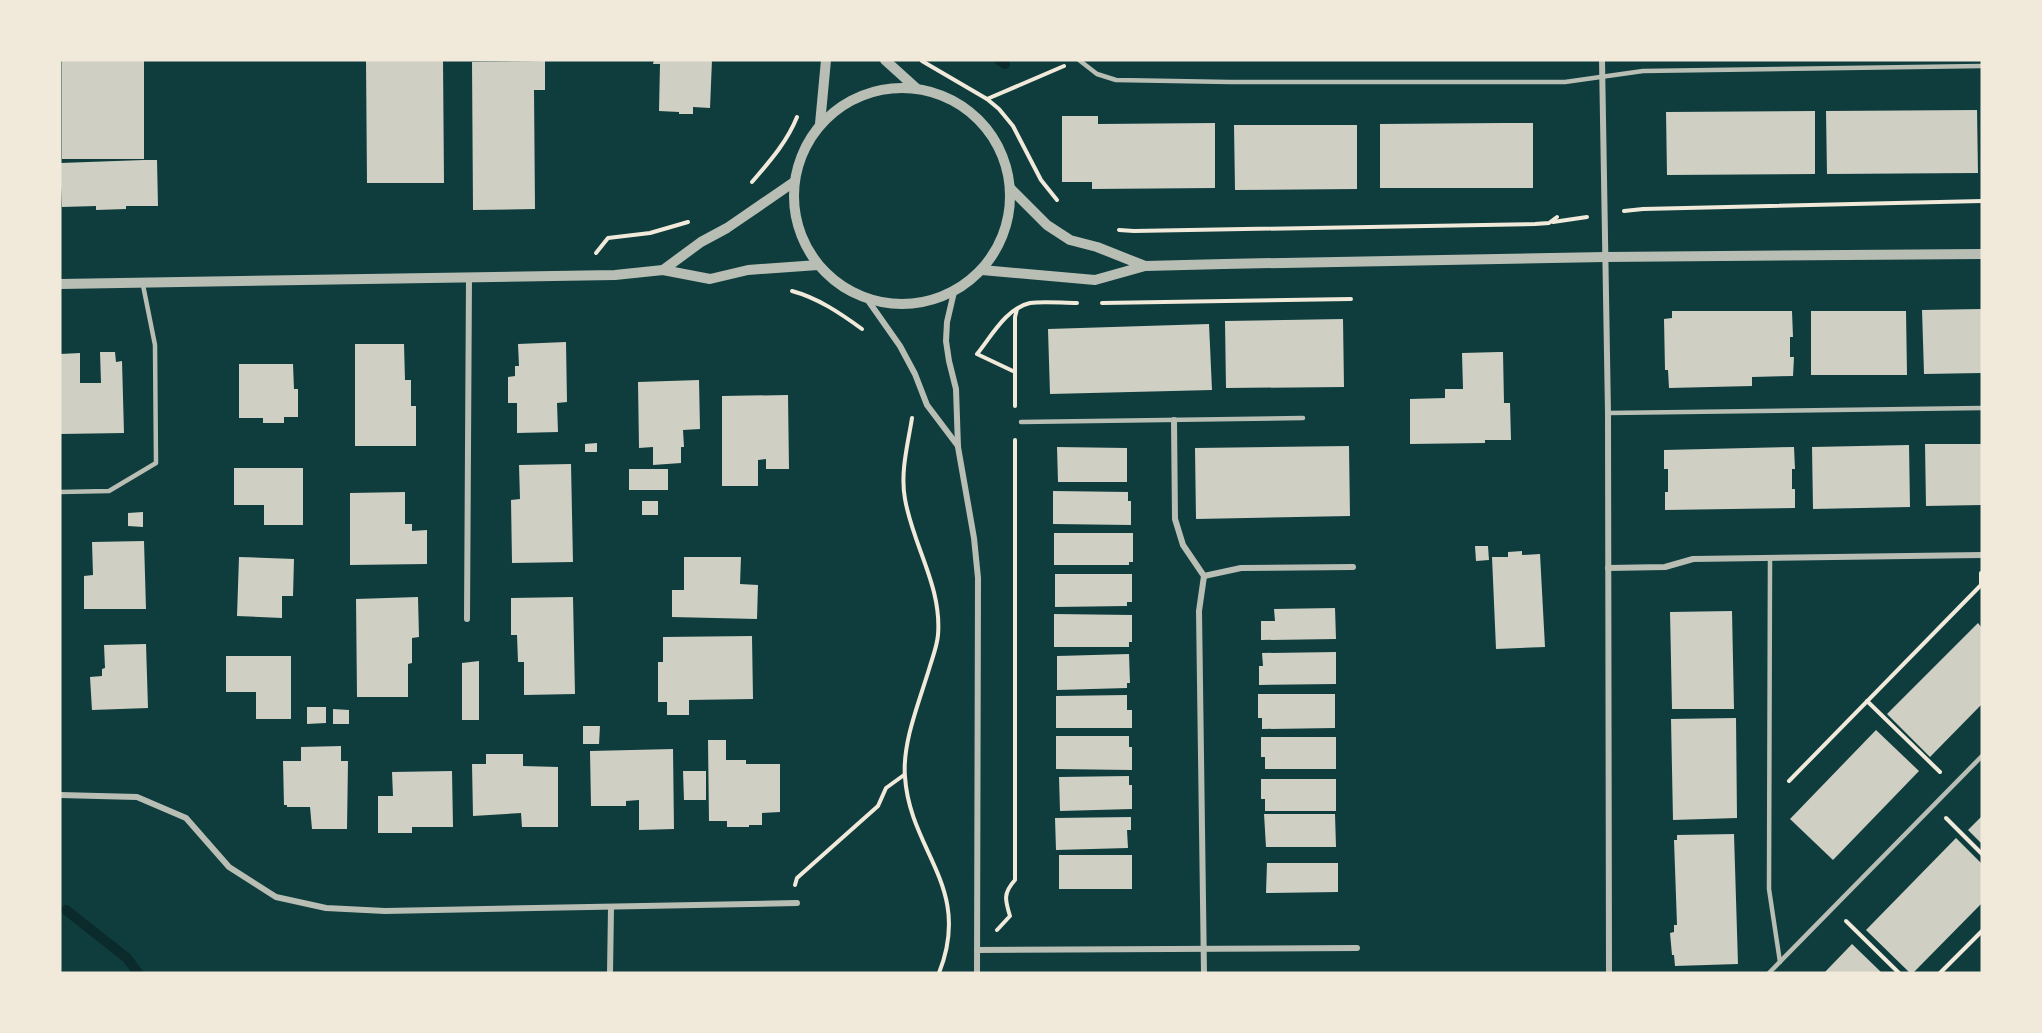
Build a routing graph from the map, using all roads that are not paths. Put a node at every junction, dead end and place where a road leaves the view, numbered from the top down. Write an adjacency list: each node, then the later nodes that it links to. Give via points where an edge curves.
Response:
1 (826, 60): 8 (street)
2 (885, 60): 7 (street)
3 (1079, 60): 6 (lane, via 1097,75 1116,80 1564,82)
4 (1602, 60): 6 (street)
5 (1982, 66): 6 (lane, via 1643,71)
6 (1602, 76): 12 (street)
7 (916, 88): 8 (street, via 890,87 862,95 839,107); 10 (street, via 941,94 977,117 1002,153)
8 (820, 124): 9 (street, via 802,152)
9 (794, 182): 13 (street, via 796,216); 15 (street)
10 (1010, 188): 14 (street, via 1047,225 1070,240); 16 (street, via 1010,209 998,248)
11 (1982, 254): 12 (street)
12 (1605, 257): 14 (street); 23 (street)
13 (818, 265): 15 (street, via 748,270 710,279); 21 (street, via 841,287)
14 (1145, 266): 16 (street, via 1095,280)
15 (663, 270): 17 (street)
16 (982, 270): 20 (street)
17 (469, 277): 18 (street); 34 (street)
18 (142, 282): 19 (street); 28 (lane, via 155,345 156,463 109,491)
19 (60, 284)
20 (954, 292): 21 (street, via 933,301 890,304); 27 (street, via 946,341 956,389)
21 (867, 299): 27 (street, via 900,346 927,405)
22 (1982, 408): 23 (lane)
23 (1608, 413): 32 (street)
24 (1303, 418): 25 (lane)
25 (1174, 420): 26 (lane); 33 (street, via 1175,519 1184,544)
26 (1021, 422)
27 (958, 447): 41 (street, via 978,578)
28 (60, 492)
29 (1981, 555): 30 (street)
30 (1770, 559): 32 (street, via 1693,559 1665,567); 42 (lane, via 1769,889)
31 (1353, 567): 33 (street, via 1241,568)
32 (1608, 568): 46 (street)
33 (1204, 576): 40 (street, via 1199,611)
34 (466, 619)
35 (1982, 756): 42 (lane)
36 (60, 795): 38 (street, via 137,797 186,818 229,867 276,897 306,904 386,911)
37 (794, 903): 38 (street)
38 (611, 908): 43 (street)
39 (1357, 948): 40 (street)
40 (1204, 949): 41 (street); 45 (street)
41 (977, 950): 44 (street)
42 (1780, 962): 47 (lane)
43 (610, 973)
44 (977, 973)
45 (1204, 973)
46 (1609, 973)
47 (1769, 973)

